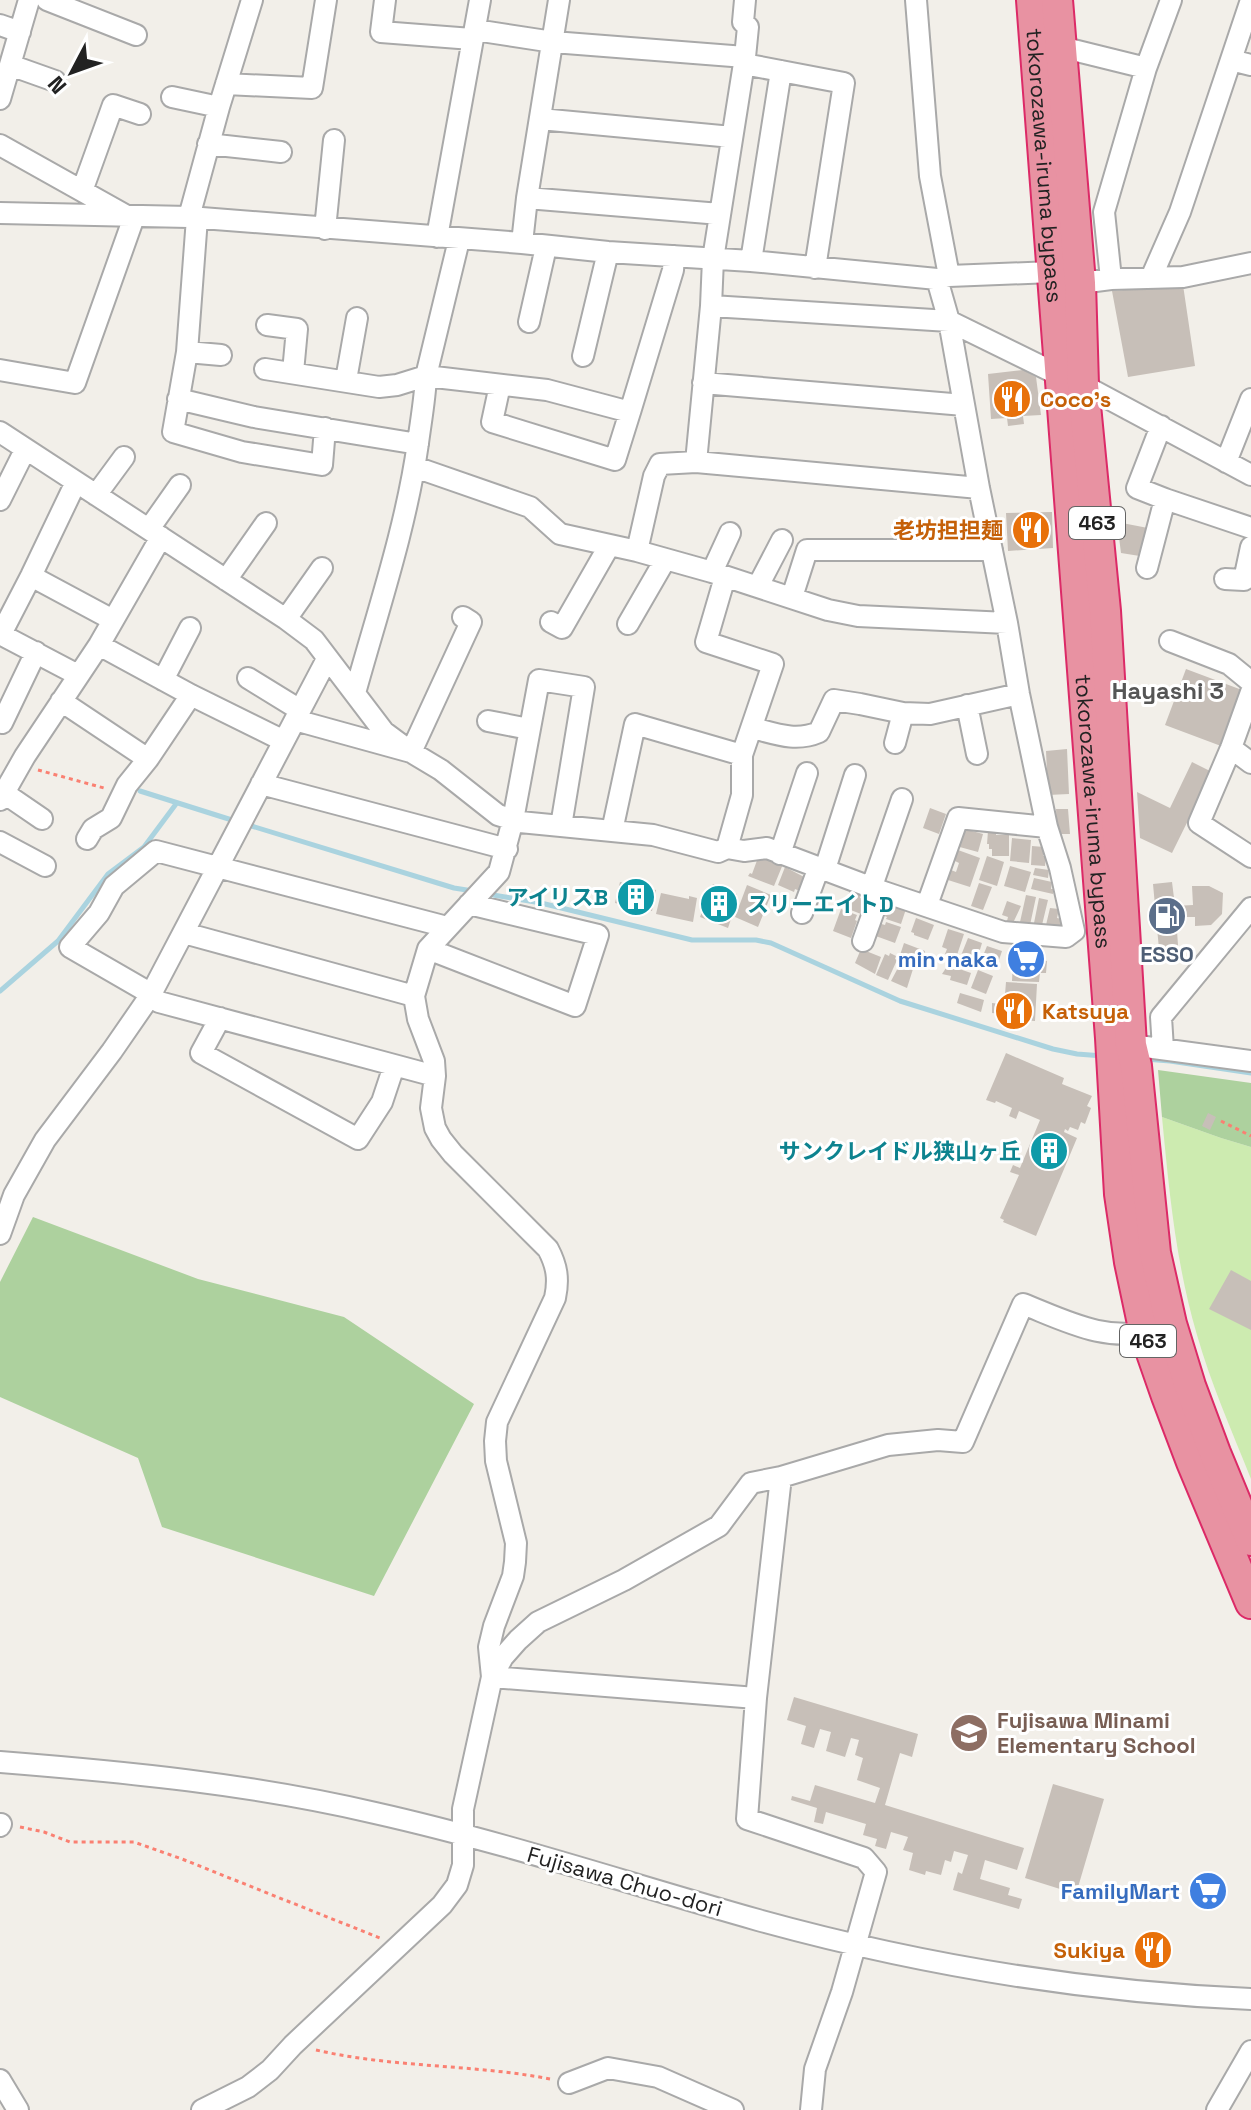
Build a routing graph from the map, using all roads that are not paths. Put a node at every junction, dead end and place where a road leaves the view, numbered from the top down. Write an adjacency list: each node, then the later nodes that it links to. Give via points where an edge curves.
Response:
1 (29, 0): 15 (street)
2 (47, 0): 16 (street)
3 (252, 0): 26 (street)
4 (326, 0): 26 (street, via 312,88)
5 (385, 0): 17 (street, via 381,32)
6 (480, 0): 17 (street)
7 (559, 0): 18 (street)
8 (745, 0): 20 (street)
9 (916, 0): 55 (street)
10 (1032, 0): 54 (highway, tokorozawa-iruma bypass / 463)
11 (1057, 0): 19 (highway, tokorozawa-iruma bypass / 463)
12 (1171, 0): 23 (street)
13 (1249, 12): 21 (street)
14 (0, 25): 15 (street)
15 (20, 32): 22 (street)
16 (136, 35)
17 (474, 35): 18 (street); 44 (street)
18 (553, 42): 20 (street); 31 (street)
19 (1061, 47): 23 (street); 54 (highway, tokorozawa-iruma bypass / 463)
20 (745, 61): 24 (street); 32 (street)
21 (1241, 62): 56 (street)
22 (10, 65): 25 (street); 28 (street)
23 (1146, 68): 57 (street, via 1104,212)
24 (781, 71): 51 (street); 53 (street, via 844,83)
25 (55, 81)
26 (226, 84): 29 (street)
27 (172, 97): 29 (street)
28 (0, 99)
29 (219, 107): 34 (street)
30 (140, 114): 37 (street, via 113,105)
31 (540, 119): 32 (street); 38 (street)
32 (732, 137): 40 (street)
33 (334, 140): 43 (street)
34 (208, 144): 36 (street); 42 (street)
35 (0, 145): 37 (street)
36 (281, 152)
37 (82, 191): 41 (street)
38 (527, 198): 40 (street); 46 (street)
39 (0, 213): 41 (street)
40 (720, 214): 50 (street)
41 (131, 217): 42 (street); 67 (street, via 75,383)
42 (193, 218): 43 (street); 63 (street)
43 (325, 229): 44 (street)
44 (437, 237): 45 (street)
45 (459, 240): 46 (street); 69 (street)
46 (522, 243): 47 (street)
47 (546, 247): 48 (street); 61 (street)
48 (608, 252): 49 (street); 65 (street)
49 (674, 256): 50 (street); 77 (street)
50 (713, 259): 51 (street); 58 (street)
51 (751, 261): 53 (street)
52 (1251, 263): 56 (street)
53 (815, 268): 55 (street)
54 (1066, 277): 55 (street); 57 (street); 71 (highway, tokorozawa-iruma bypass / 463)
55 (943, 278): 60 (street)
56 (1151, 278): 57 (street)
57 (1111, 279)
58 (711, 306): 60 (street); 72 (street)
59 (357, 318): 70 (street)
60 (949, 321): 71 (street); 76 (street)
61 (529, 322)
62 (267, 325): 68 (street, via 297,329)
63 (187, 352): 64 (street); 74 (street)
64 (221, 355)
65 (583, 356)
66 (265, 369): 68 (street)
67 (0, 370)
68 (293, 372): 70 (street)
69 (426, 376): 70 (street, via 379,387); 73 (street); 81 (street)
70 (346, 380)
71 (1072, 380): 78 (street); 164 (highway, tokorozawa-iruma bypass / 463); 182 (highway, tokorozawa-iruma bypass / 463, via 1105,611)
72 (703, 383): 76 (street); 84 (street)
73 (500, 385): 77 (street, via 547,390); 77 (street, via 492,422 615,460)
74 (178, 399): 79 (street); 79 (street, via 173,432 242,452 322,465)
75 (1251, 399): 85 (street)
76 (964, 405): 90 (street)
77 (630, 412)
78 (1161, 426): 85 (street); 92 (street, via 1137,488)
79 (325, 428): 81 (street)
80 (0, 432): 82 (street)
81 (418, 444): 86 (street)
82 (25, 450): 88 (street); 93 (street)
83 (124, 457): 91 (street)
84 (696, 462): 90 (street); 102 (street, via 660,464)
85 (1226, 462): 87 (street)
86 (415, 467): 99 (street, via 530,507 560,534); 129 (street)
87 (1251, 475)
88 (76, 482): 91 (street); 107 (street)
89 (180, 485): 96 (street)
90 (979, 488): 101 (street)
91 (96, 495): 96 (street)
92 (1165, 499): 95 (street); 105 (street)
93 (0, 500)
94 (266, 523): 109 (street)
95 (1251, 528)
96 (155, 533): 109 (street); 114 (street)
97 (730, 533): 106 (street)
98 (782, 540): 110 (street)
99 (609, 546): 102 (street); 115 (street, via 562,628)
100 (1251, 547): 108 (street, via 1244,580)
101 (992, 550): 111 (street, via 807,550); 116 (street)
102 (637, 551): 103 (street)
103 (665, 560): 106 (street); 117 (street)
104 (322, 568): 113 (street)
105 (1147, 568)
106 (719, 575): 110 (street); 138 (street, via 706,642 773,664)
107 (31, 576): 114 (street); 119 (street)
108 (1225, 579)
109 (226, 580): 113 (street)
110 (758, 586): 111 (street)
111 (792, 597): 116 (street, via 858,616)
112 (463, 617): 143 (street, via 471,622)
113 (286, 619): 123 (street, via 314,640)
114 (113, 620): 121 (street)
115 (551, 622)
116 (1007, 623): 130 (street)
117 (628, 624)
118 (190, 628): 126 (street)
119 (0, 634): 122 (street)
120 (1170, 641): 127 (street, via 1229,664)
121 (99, 645): 124 (street); 126 (street)
122 (36, 652): 124 (street); 137 (street)
123 (327, 659): 129 (street); 135 (street)
124 (78, 675): 132 (street)
125 (248, 678): 135 (street)
126 (163, 680): 131 (street)
127 (1251, 682)
128 (1251, 692): 142 (street)
129 (355, 693): 143 (street, via 384,732)
130 (1019, 694): 133 (street); 156 (street)
131 (191, 695): 140 (street); 146 (street)
132 (61, 701): 146 (street); 151 (street)
133 (967, 705): 134 (street, via 930,714); 144 (street)
134 (903, 713): 138 (street, via 834,700 819,732 809,737 790,738); 141 (street)
135 (297, 715): 140 (street); 143 (street)
136 (488, 721): 139 (street)
137 (0, 722)
138 (753, 728): 145 (street)
139 (529, 729): 154 (street); 155 (street, via 539,680 584,687)
140 (284, 741): 150 (street)
141 (895, 743)
142 (1231, 748): 147 (street); 163 (street, via 1199,823)
143 (411, 752): 154 (street, via 498,815)
144 (977, 754)
145 (742, 755): 157 (street, via 635,724); 160 (street, via 742,795)
146 (148, 759): 158 (street, via 111,818)
147 (1251, 763)
148 (807, 773): 162 (street)
149 (855, 775): 167 (street)
150 (261, 784): 161 (street); 166 (street)
151 (2, 797): 153 (street)
152 (902, 799): 169 (street)
153 (42, 819)
154 (513, 820): 155 (street); 161 (street)
155 (561, 826): 157 (street)
156 (1047, 827): 168 (street); 171 (street, via 958,818)
157 (612, 831): 160 (street, via 653,835 718,852)
158 (87, 839)
159 (0, 842): 165 (street)
160 (727, 848): 162 (street, via 767,848)
161 (507, 849): 170 (street, via 499,872)
162 (780, 854): 167 (street)
163 (1251, 857)
164 (1098, 865): 168 (street); 182 (highway, tokorozawa-iruma bypass / 463)
165 (45, 866)
166 (218, 867): 174 (street); 175 (street); 178 (street, via 156,851 114,886 70,947)
167 (822, 868): 169 (street); 173 (street)
168 (1060, 868): 171 (street, via 1074,931 1066,937 1003,932)
169 (877, 888): 171 (street); 176 (street)
170 (472, 902): 174 (street); 177 (street, via 598,935 575,1006)
171 (927, 905)
172 (1251, 908): 181 (street, via 1161,1017)
173 (802, 913)
174 (447, 927): 177 (street)
175 (184, 933): 178 (street); 179 (street)
176 (863, 941)
177 (428, 949): 179 (street)
178 (150, 996): 180 (street); 186 (street, via 45,1140 14,1195)
179 (414, 996): 185 (street)
180 (220, 1018): 184 (street); 184 (street, via 201,1053 358,1139 382,1102)
181 (1163, 1049): 182 (street); 183 (street)
182 (1125, 1051): 187 (highway, tokorozawa-iruma bypass / 463, via 1120,1194 1130,1262)
183 (1251, 1061)
184 (394, 1066): 185 (street)
185 (435, 1076): 191 (street, via 431,1108 441,1139 548,1249 558,1283 497,1422 496,1461 516,1543 513,1576 489,1647)
186 (0, 1234)
187 (1158, 1328): 188 (street, via 1115,1334 1092,1331 1023,1304 963,1442 888,1445); 189 (highway, tokorozawa-iruma bypass / 463, via 1190,1386); 190 (highway, tokorozawa-iruma bypass / 463, via 1192,1462)
188 (781, 1477): 191 (street, via 751,1483 719,1526 538,1622 510,1649); 192 (street)
189 (1251, 1540)
190 (1251, 1603)
191 (492, 1677): 192 (street); 194 (street, via 463,1809)
192 (756, 1698): 195 (street, via 747,1819 864,1858 876,1872)
193 (0, 1762): 194 (street, Fujisawa Chuo-dori, via 253,1788)
194 (463, 1834): 195 (street, Fujisawa Chuo-dori); 201 (street, via 463,1865 442,1905 270,2070)
195 (856, 1944): 196 (street, Fujisawa Chuo-dori, via 1090,1987); 203 (street, via 815,2069)
196 (1251, 1999)
197 (1251, 2051): 204 (street)
198 (0, 2080): 200 (street)
199 (569, 2083): 202 (street, via 608,2068 658,2077)
200 (18, 2110)
201 (202, 2110)
202 (733, 2110)
203 (811, 2110)
204 (1217, 2110)

